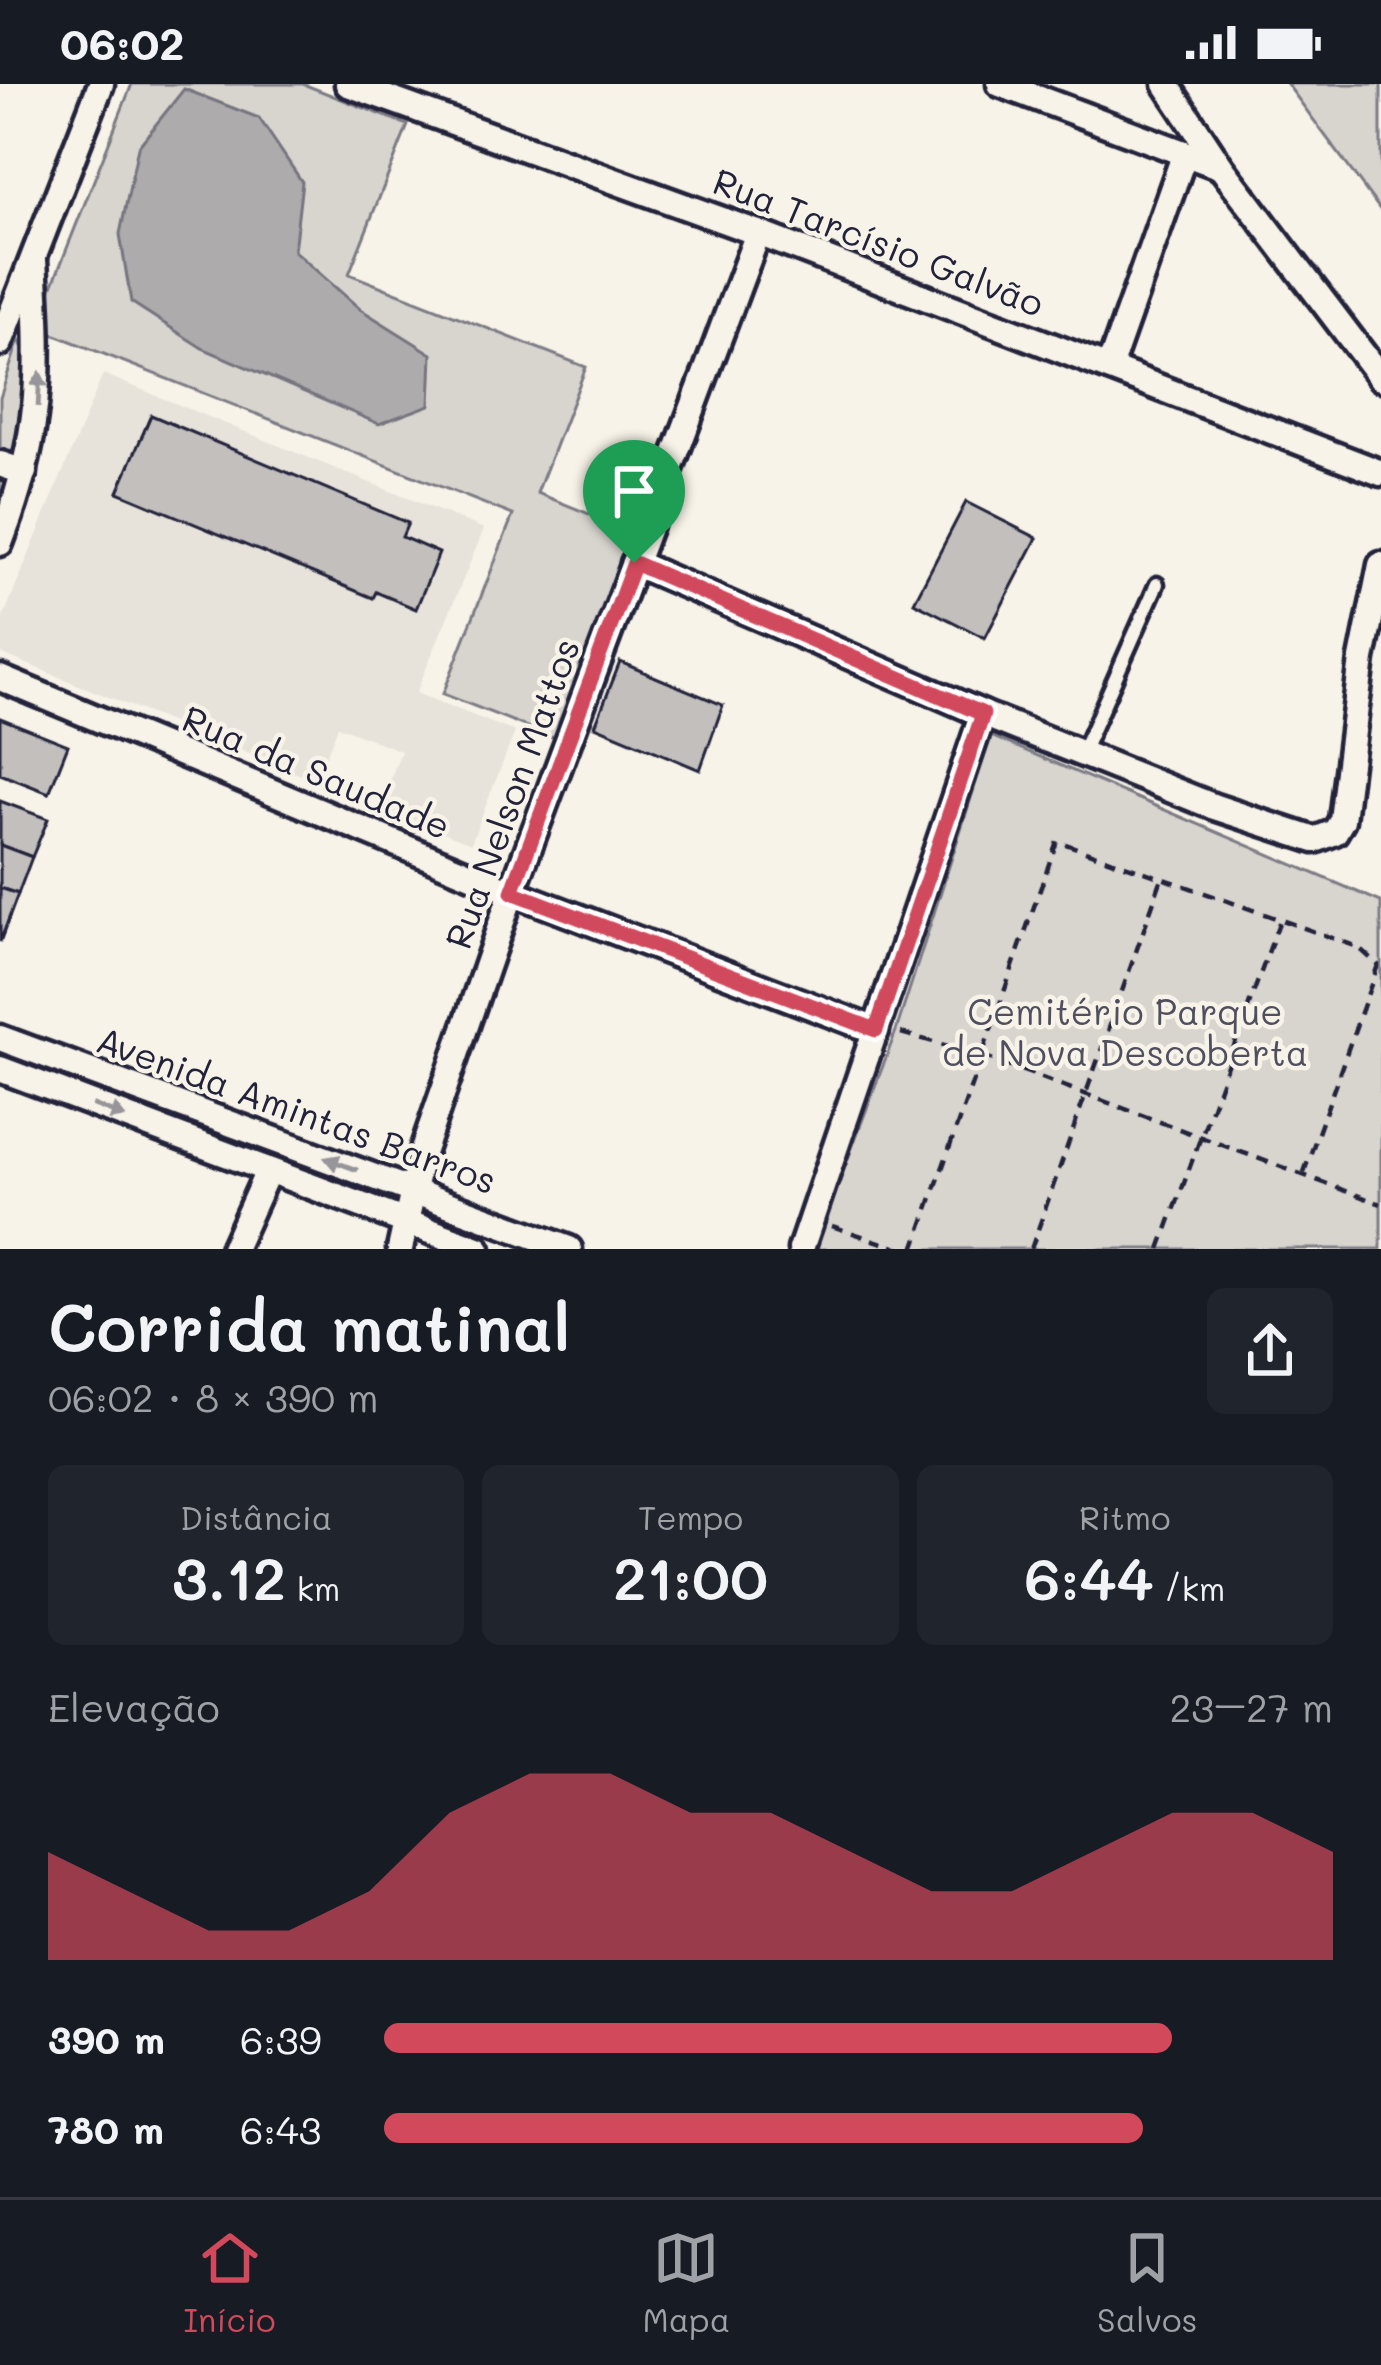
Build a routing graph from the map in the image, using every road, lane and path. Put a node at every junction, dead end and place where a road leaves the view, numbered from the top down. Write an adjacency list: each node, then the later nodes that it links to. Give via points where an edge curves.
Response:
1 (101, 84): 8 (street)
2 (348, 84): 7 (street, Rua Tarcísio Galvão)
3 (1000, 84): 5 (street)
4 (1166, 84): 6 (street)
5 (1185, 153): 6 (street); 12 (street)
6 (1221, 167): 13 (street)
7 (758, 232): 12 (street, Rua Tarcísio Galvão); 17 (street, Rua Nelson Mattos)
8 (34, 260): 9 (street); 10 (street)
9 (4, 309): 10 (street); 11 (street)
10 (38, 324): 14 (street, one-way to 10, via 38,411)
11 (0, 343)
12 (1108, 368): 15 (street, Rua Tarcísio Galvão)
13 (1381, 378)
14 (12, 468): 16 (street)
15 (1381, 473)
16 (0, 542)
17 (634, 563): 21 (street); 24 (street, Rua Nelson Mattos)
18 (1381, 565): 22 (street, via 1342,820 1323,838 1298,836)
19 (1157, 584): 22 (lane)
20 (0, 678): 24 (street, Rua da Saudade)
21 (983, 714): 22 (street); 26 (street)
22 (1082, 753)
23 (1162, 878): 25 (path); 28 (path, via 1057,841); 30 (path)
24 (512, 892): 26 (street, Rua da Saudade); 34 (street, Rua Nelson Mattos)
25 (1280, 920): 31 (path); 33 (path, via 1358,947 1378,965)
26 (876, 1030): 28 (path); 36 (street)
27 (0, 1038): 34 (street, Avenida Amintas Barros, one-way to 27)
28 (980, 1055): 30 (path); 43 (path)
29 (0, 1070): 32 (street, Avenida Amintas Barros, one-way to 32)
30 (1087, 1095): 31 (path); 44 (path)
31 (1199, 1137): 33 (path); 45 (path)
32 (268, 1171): 37 (street, Avenida Amintas Barros); 38 (street)
33 (1303, 1175): 35 (path)
34 (415, 1191): 37 (street, Rua Nelson Mattos); 40 (street, Avenida Amintas Barros)
35 (1381, 1204)
36 (811, 1219): 41 (street); 42 (path)
37 (404, 1237): 39 (street, Avenida Amintas Barros)
38 (233, 1249)
39 (478, 1249)
40 (569, 1249)
41 (801, 1249)
42 (901, 1249)
43 (914, 1249)
44 (1031, 1249)
45 (1160, 1249)

